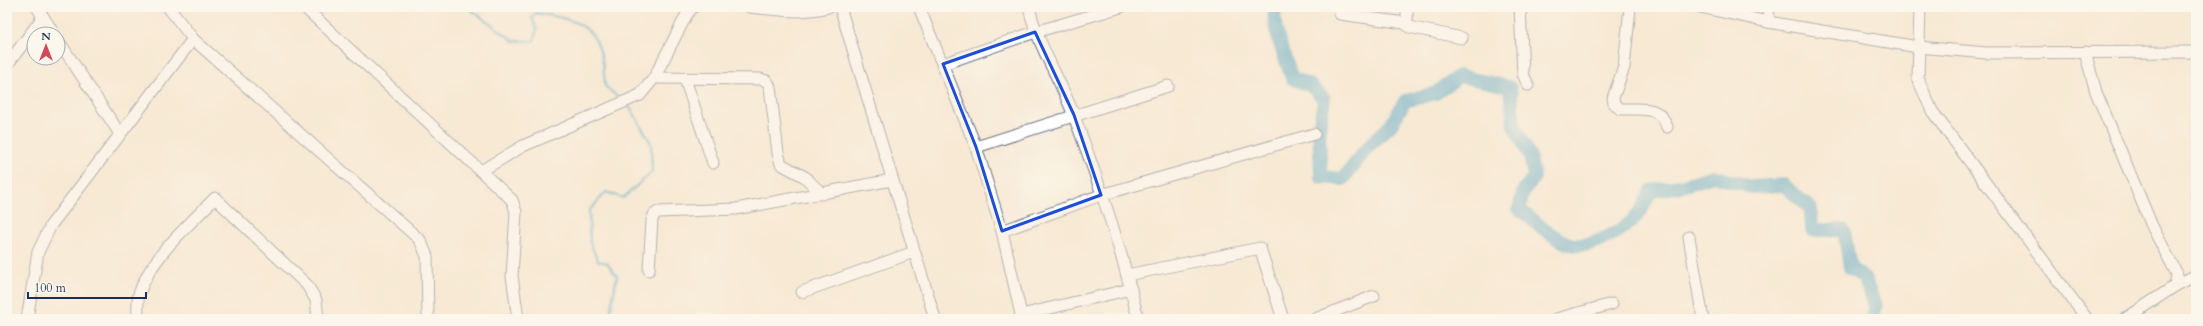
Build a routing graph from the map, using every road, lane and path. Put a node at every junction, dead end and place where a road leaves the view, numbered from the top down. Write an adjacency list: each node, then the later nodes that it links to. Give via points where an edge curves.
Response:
1 (37, 7): 18 (street)
2 (168, 7): 24 (street)
3 (304, 7): 41 (street)
4 (693, 7): 31 (street, via 686,14)
5 (750, 7): 6 (street, via 788,11)
6 (828, 7)
7 (840, 7): 42 (street)
8 (919, 7): 29 (street)
9 (1029, 7): 22 (street)
10 (1121, 7): 22 (street)
11 (1407, 7): 20 (street)
12 (1520, 7): 33 (street, via 1523,74)
13 (1630, 7): 36 (street, via 1624,67 1613,98 1614,103 1620,109 1656,111 1662,114)
14 (1700, 7): 19 (street)
15 (1769, 7): 19 (street)
16 (1920, 7): 25 (street)
17 (1340, 14): 20 (street)
18 (43, 17): 21 (street); 30 (street)
19 (1768, 22): 25 (street)
20 (1405, 23): 23 (street, via 1410,27)
21 (49, 26)
22 (1035, 32): 29 (street); 35 (street)
23 (1462, 38)
24 (193, 39): 37 (street); 60 (street, via 420,240 427,256)
25 (1918, 47): 27 (street, via 1986,53); 68 (street, via 1918,78 1932,111)
26 (66, 52): 37 (street)
27 (2085, 52): 28 (street); 51 (street, via 2090,76 2102,106 2152,226 2176,274)
28 (2196, 52)
29 (943, 64): 39 (street)
30 (7, 65)
31 (654, 78): 32 (street); 41 (street, via 640,95 523,146)
32 (685, 78): 40 (street); 43 (street, via 767,81 781,164 805,177)
33 (1528, 85)
34 (1168, 86): 35 (street)
35 (1074, 115): 39 (street); 44 (street)
36 (1667, 127)
37 (120, 134): 57 (street, via 51,225 38,252)
38 (1314, 134): 44 (street)
39 (976, 147): 45 (street)
40 (713, 162)
41 (481, 171): 61 (street, via 512,200 516,212 512,276)
42 (892, 180): 43 (street); 47 (street)
43 (822, 194): 48 (street, via 736,209 658,212 652,220)
44 (1101, 194): 45 (street); 49 (street)
45 (1002, 232): 56 (street)
46 (1689, 237): 67 (street)
47 (914, 252): 53 (street); 62 (street)
48 (649, 270)
49 (1127, 275): 52 (street); 64 (street, via 1260,248)
50 (2196, 275): 51 (street)
51 (2175, 286): 69 (street)
52 (1131, 289): 56 (street); 63 (street)
53 (802, 292)
54 (1374, 296): 65 (street)
55 (1612, 304): 66 (street)
56 (1022, 317)
57 (27, 319)
58 (138, 319): 59 (street, via 138,296 147,274 176,238 215,198 308,284 316,300)
59 (318, 319)
60 (428, 319)
61 (518, 319)
62 (935, 319)
63 (1138, 319)
64 (1283, 319)
65 (1315, 319)
66 (1556, 319)
67 (1702, 319)
68 (2088, 319)
69 (2125, 319)

